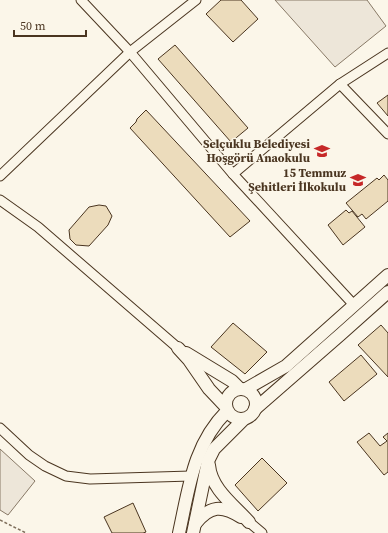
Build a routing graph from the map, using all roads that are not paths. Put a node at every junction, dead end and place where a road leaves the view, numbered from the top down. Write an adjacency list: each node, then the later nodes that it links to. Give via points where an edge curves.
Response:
1 (81, 0): 3 (street)
2 (196, 0): 3 (street)
3 (130, 52): 7 (street); 8 (street)
4 (388, 53): 5 (street)
5 (340, 84): 6 (street); 7 (street)
6 (388, 134)
7 (233, 174): 12 (street)
8 (0, 176)
9 (0, 200): 13 (street, via 38,228)
10 (388, 275): 12 (street)
11 (388, 292): 16 (street)
12 (354, 305): 14 (street, via 286,366)
13 (178, 348): 14 (street); 15 (street)
14 (243, 389): 15 (street, via 231,392 227,396); 16 (street, via 254,395)
15 (227, 409): 17 (street, via 235,418); 20 (street, via 206,438)
16 (255, 409): 17 (street)
17 (244, 419): 19 (street, via 214,449)
18 (0, 428): 20 (street, via 29,455 66,476 98,479)
19 (208, 461): 21 (street, via 212,479 218,488); 22 (street)
20 (192, 476): 23 (street)
21 (249, 522): 22 (street, via 231,510 221,508 202,515); 24 (street)
22 (194, 529)
23 (179, 533)
24 (262, 533)

